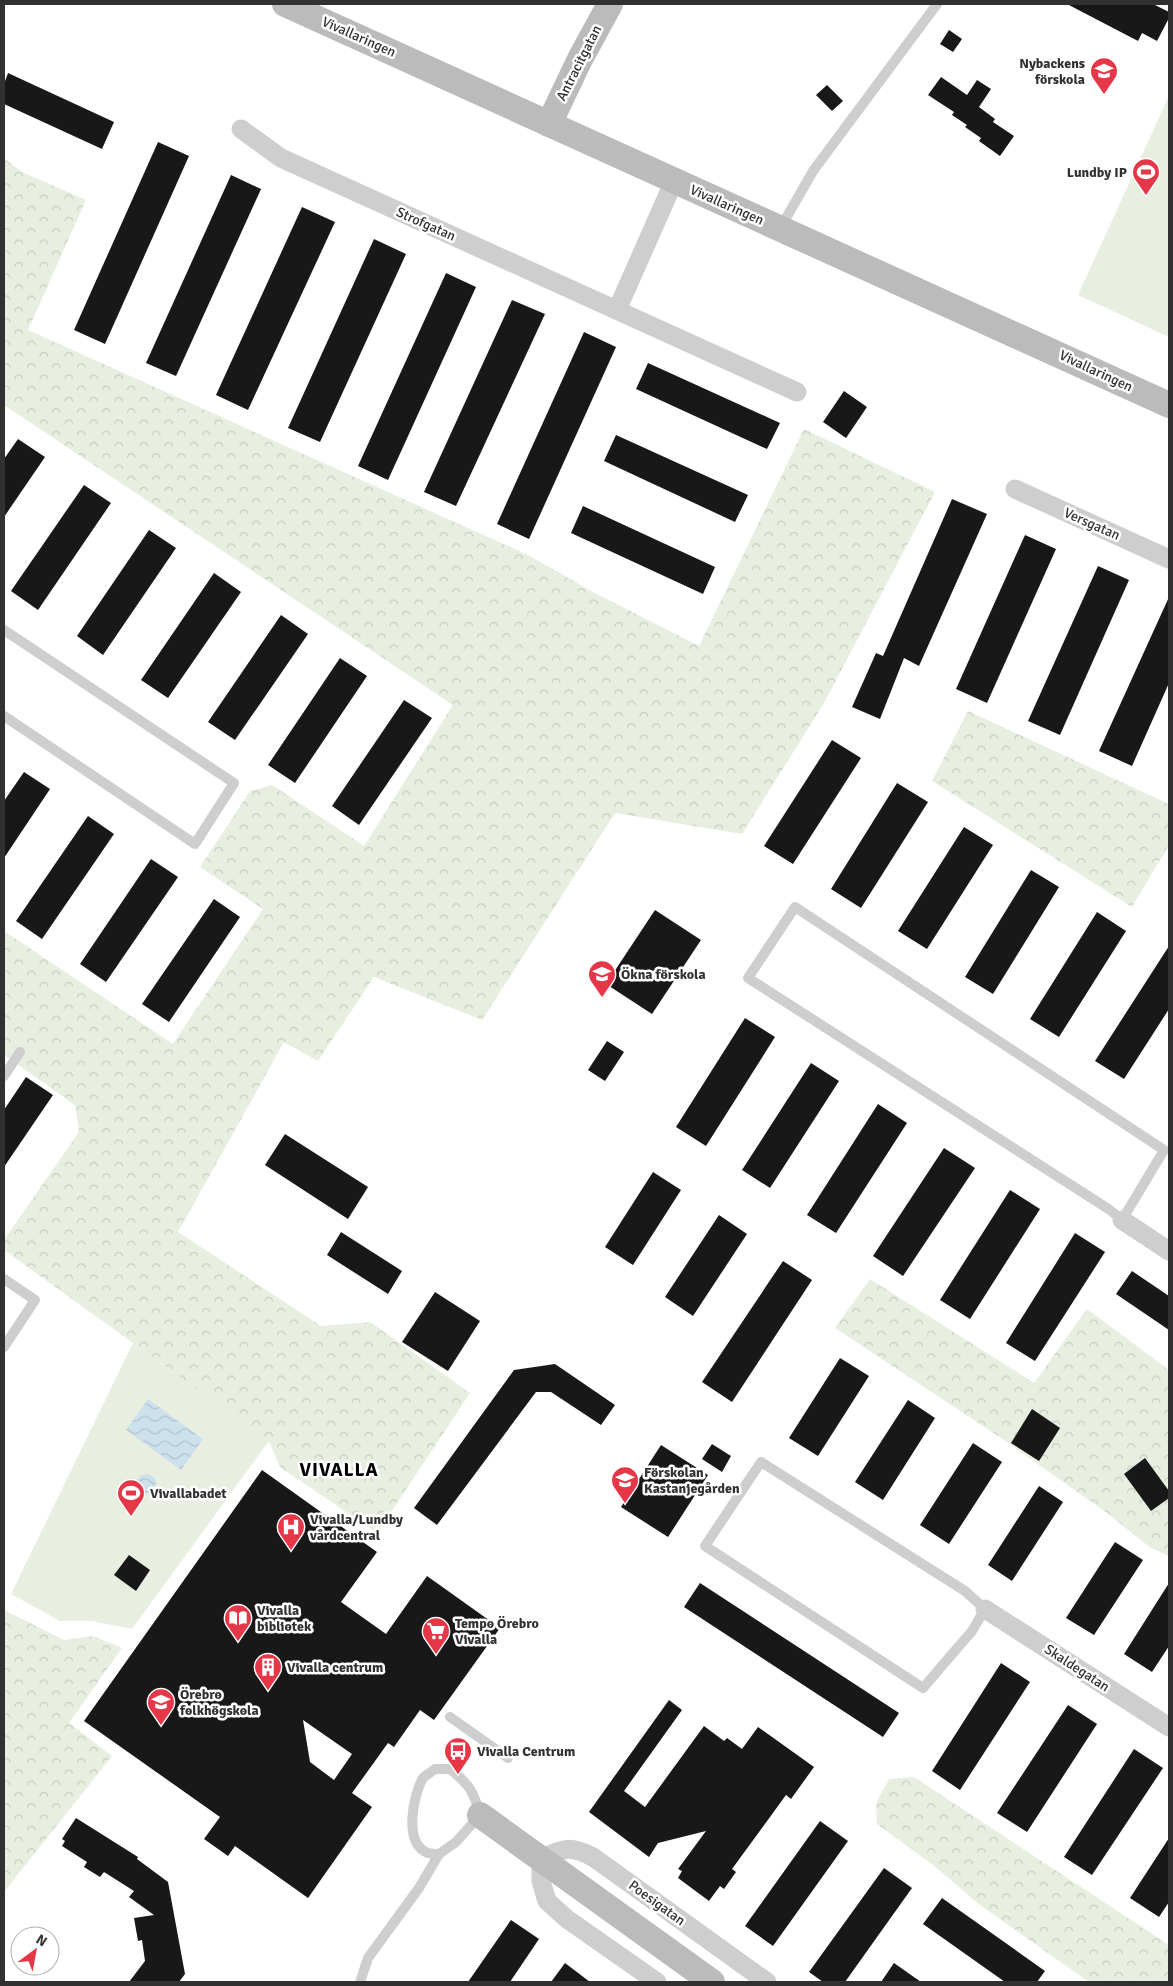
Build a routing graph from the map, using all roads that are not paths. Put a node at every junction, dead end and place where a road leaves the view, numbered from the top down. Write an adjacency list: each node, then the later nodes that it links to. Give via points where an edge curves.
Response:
1 (285, 4): 4 (street, Vivallaringen)
2 (610, 4): 4 (street, Antracitgatan)
3 (937, 4): 7 (lane, via 813,171)
4 (549, 124): 6 (street, Vivallaringen)
5 (241, 129): 8 (street, Strofgatan, via 281,158)
6 (674, 181): 7 (street, Vivallaringen); 8 (street)
7 (780, 228): 10 (street, Vivallaringen)
8 (617, 310): 9 (street, Strofgatan)
9 (797, 392)
10 (1169, 405)
11 (1015, 489): 12 (street, Versgatan)
12 (1169, 559)
13 (4, 630): 14 (lane, via 234,784 195,844)
14 (4, 716)
15 (20, 1052): 16 (lane)
16 (4, 1076)
17 (1122, 1220): 17 (lane, via 1164,1150 795,907 748,978); 18 (street)
18 (1169, 1251)
19 (4, 1279): 20 (lane, via 35,1300)
20 (4, 1347)
21 (985, 1609): 21 (lane, via 965,1591 761,1462 705,1546 923,1688 972,1631); 23 (street, Skaldegatan)
22 (450, 1717): 24 (lane)
23 (1169, 1728)
24 (508, 1758)
25 (480, 1815): 26 (lane, via 456,1842); 26 (lane, via 475,1796 466,1782 450,1768 436,1769 424,1777 416,1798 411,1830 418,1845 427,1853); 27 (street)
26 (439, 1854): 28 (lane, via 419,1888 368,1958)
27 (542, 1860): 29 (street, via 541,1881 547,1901); 30 (street); 31 (street, Poesigatan, via 564,1848 579,1850 593,1857)
28 (360, 1982)
29 (657, 1982)
30 (712, 1982)
31 (767, 1982)

